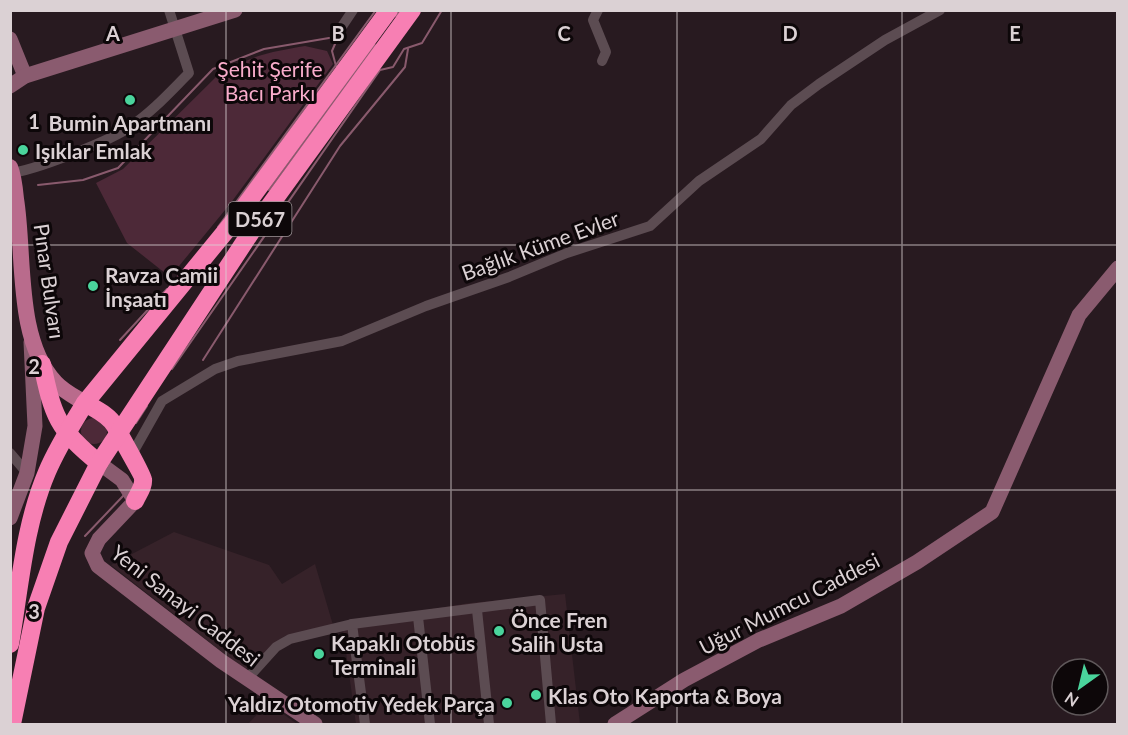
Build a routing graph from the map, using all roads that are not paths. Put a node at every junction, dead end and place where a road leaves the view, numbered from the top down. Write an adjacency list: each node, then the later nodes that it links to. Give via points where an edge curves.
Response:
1 (169, 10): 9 (street)
2 (235, 10): 9 (street)
3 (353, 10): 8 (street)
4 (389, 10): 19 (highway, D567, via 234,221)
5 (412, 10): 21 (highway, D567, via 255,226)
6 (598, 10): 11 (street, via 593,20 606,52)
7 (940, 10): 23 (street, Bağlık Küme Evler, via 885,40 819,84 791,105 761,139 699,181 650,226 426,306 342,342 238,361 215,369 162,401)
8 (341, 28)
9 (174, 31): 12 (street); 14 (street, via 189,73 161,103 129,128 47,164)
10 (10, 39): 12 (street)
11 (602, 61)
12 (25, 76): 13 (street)
13 (10, 86)
14 (11, 171): 15 (main road, Pınar Bulvarı, via 19,211)
15 (16, 265): 17 (main road, Pınar Bulvarı)
16 (1118, 268): 39 (street, Uğur Mumcu Caddesi, via 1079,315 992,512 841,606 750,645 684,680)
17 (31, 336): 18 (main road, Pınar Bulvarı); 25 (street, via 35,426)
18 (42, 364): 19 (main road, Pınar Bulvarı, via 55,382); 20 (highway, via 53,412)
19 (85, 404): 20 (highway, D567); 21 (highway, via 107,417)
20 (66, 433): 24 (highway); 31 (highway, D567, via 46,474 30,523)
21 (117, 434): 23 (highway); 24 (highway, D567)
22 (10, 453): 25 (street)
23 (131, 456): 26 (highway, via 143,479)
24 (99, 463): 26 (street, via 122,480); 33 (highway, D567, via 60,542 36,608)
25 (27, 473): 27 (street)
26 (135, 501): 32 (street, Yeni Sanayi Caddesi, via 96,544 93,553 98,566)
27 (10, 518)
28 (477, 610): 29 (street); 37 (street); 38 (street, via 540,600)
29 (418, 617): 30 (street); 36 (street)
30 (352, 624): 32 (street, via 290,639 276,647); 35 (street)
31 (10, 644)
32 (247, 680): 34 (street, Yeni Sanayi Caddesi)
33 (12, 724)
34 (315, 724)
35 (365, 724)
36 (430, 724)
37 (489, 724)
38 (551, 724)
39 (615, 724)

